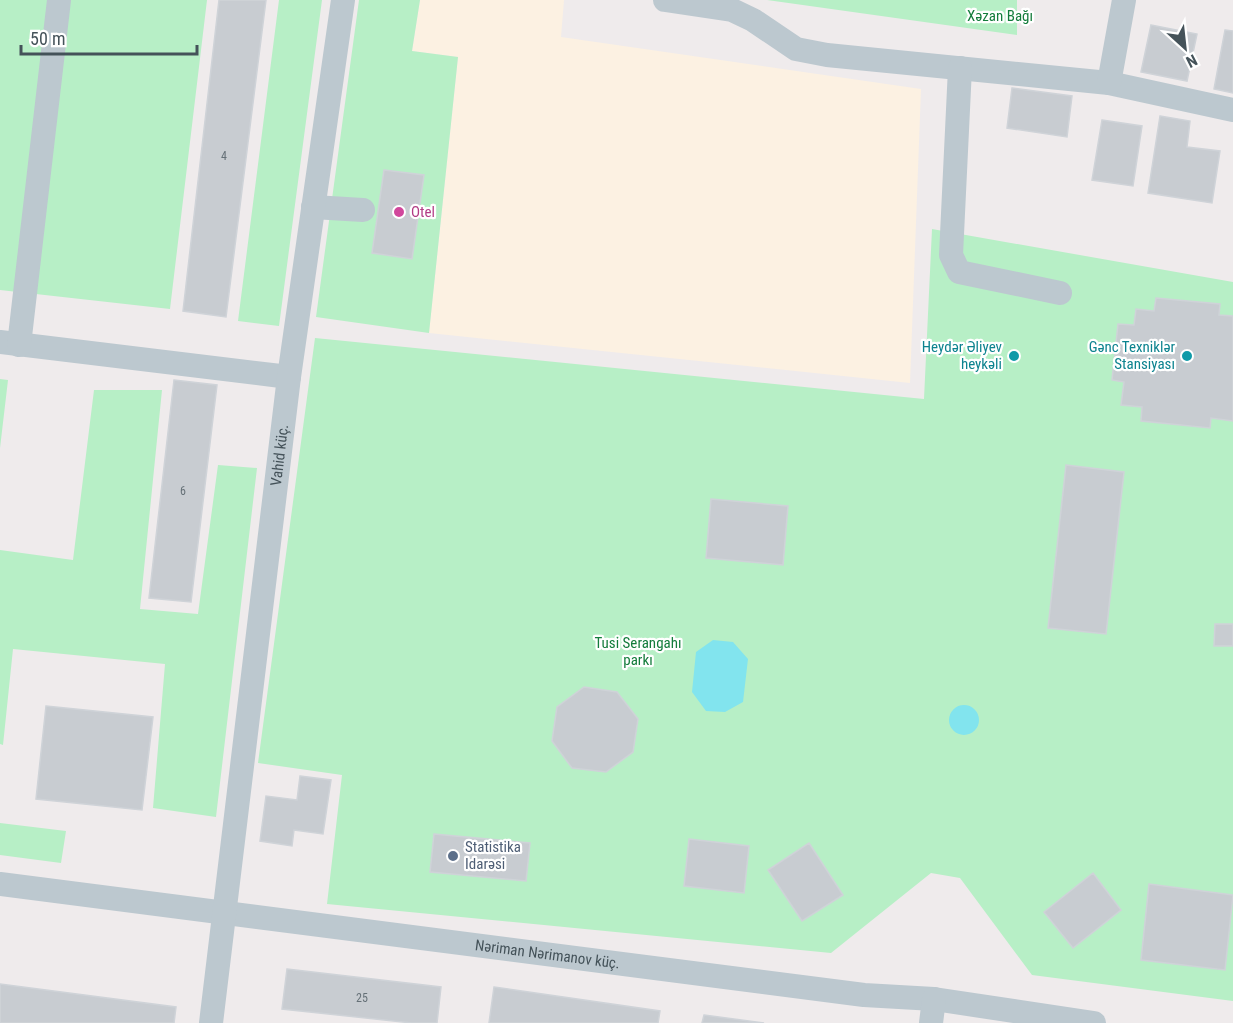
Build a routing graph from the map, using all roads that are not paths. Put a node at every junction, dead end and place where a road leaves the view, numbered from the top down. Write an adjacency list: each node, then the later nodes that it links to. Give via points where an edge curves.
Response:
1 (59, 0): 11 (street)
2 (343, 0): 8 (street, Vahid küç.)
3 (665, 0): 5 (street, via 732,10 796,49)
4 (1124, 0): 6 (street)
5 (960, 68): 6 (street); 10 (street, via 951,255 959,272)
6 (1109, 84): 7 (street)
7 (1233, 110)
8 (313, 207): 9 (street); 12 (street, Vahid küç.)
9 (363, 210)
10 (1060, 293)
11 (9, 344): 12 (street)
12 (290, 377): 14 (street, Vahid küç.)
13 (0, 884): 14 (street, Nəriman Nərimanov küç.)
14 (226, 913): 15 (street, Nəriman Nərimanov küç., via 864,994); 16 (street, Vahid küç.)
15 (934, 999): 17 (street); 18 (street, Nəriman Nərimanov küç.)
16 (211, 1023)
17 (931, 1023)
18 (1094, 1023)

